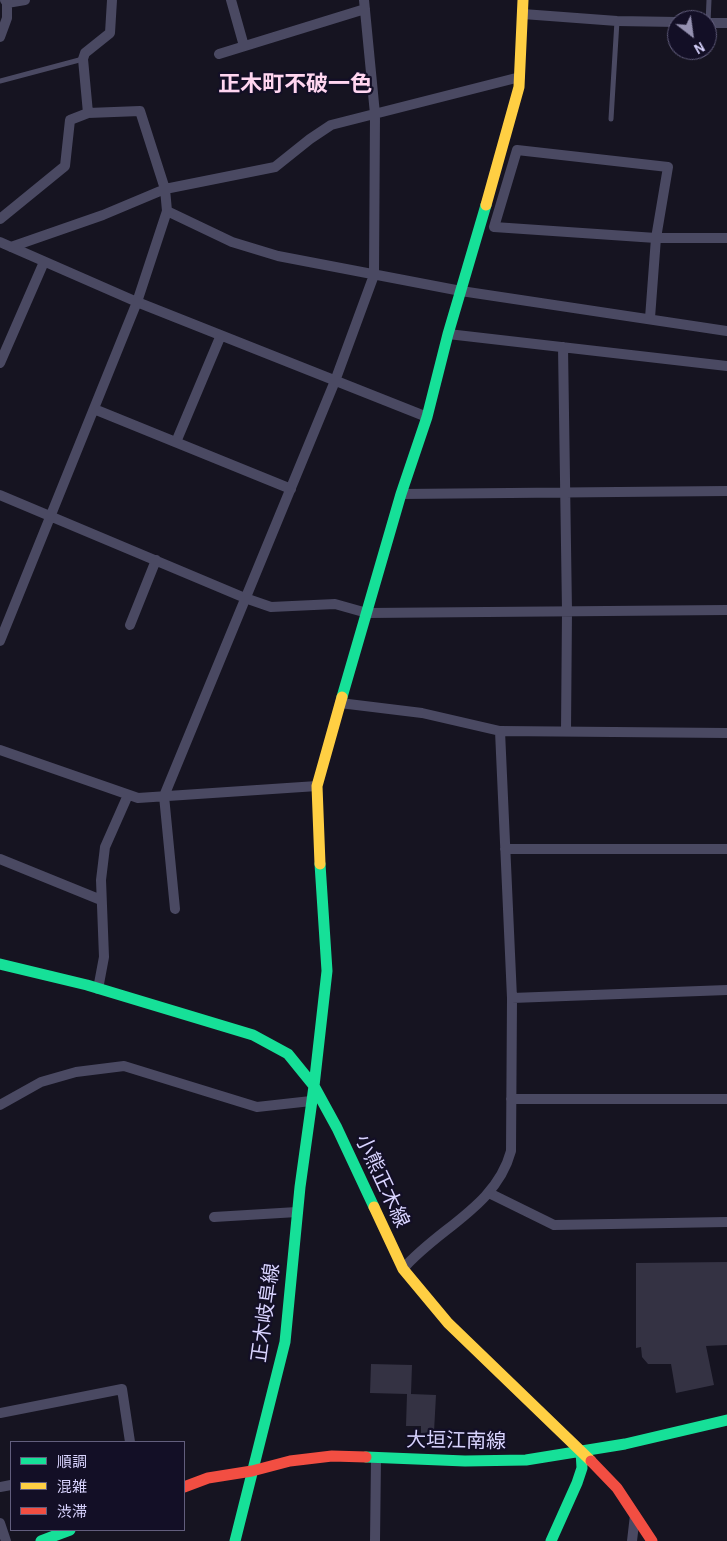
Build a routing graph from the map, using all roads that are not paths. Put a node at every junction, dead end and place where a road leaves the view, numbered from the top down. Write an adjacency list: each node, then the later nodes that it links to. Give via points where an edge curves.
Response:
1 (25, 0): 5 (street)
2 (112, 0): 13 (street, via 110,33 85,53)
3 (231, 0): 11 (street)
4 (523, 0): 7 (street, 正木岐阜線)
5 (6, 2): 10 (street, via 7,18)
6 (365, 4): 11 (street); 17 (street)
7 (523, 14): 8 (street); 14 (street, 正木岐阜線)
8 (618, 21): 9 (street); 18 (lane)
9 (667, 22)
10 (0, 37)
11 (244, 46): 12 (street)
12 (219, 54)
13 (83, 59): 15 (lane); 16 (street)
14 (520, 77): 17 (street); 28 (street, 正木岐阜線, via 511,120)
15 (0, 81)
16 (88, 113): 19 (street, via 140,111); 21 (street, via 70,120 64,166)
17 (375, 114): 19 (street, via 331,126 275,167); 27 (street)
18 (611, 119)
19 (165, 189): 20 (street); 25 (street)
20 (167, 211): 27 (street, via 242,245 278,256); 29 (street)
21 (0, 219)
22 (656, 238): 22 (street, via 668,167 517,150 494,227); 23 (street); 30 (street)
23 (727, 238)
24 (0, 242): 25 (street)
25 (11, 247): 26 (street)
26 (44, 262): 29 (street); 35 (street)
27 (374, 275): 28 (street); 37 (street)
28 (461, 291): 30 (street); 32 (street, 正木岐阜線)
29 (137, 302): 33 (street); 38 (street)
30 (650, 318): 31 (street)
31 (727, 331)
32 (448, 334): 34 (street); 39 (street, 正木岐阜線)
33 (221, 335): 37 (street); 40 (street)
34 (563, 347): 36 (street); 43 (street)
35 (0, 363)
36 (727, 366)
37 (335, 381): 39 (street); 41 (street)
38 (94, 409): 40 (street); 46 (street)
39 (427, 417): 44 (street, 正木岐阜線)
40 (176, 442): 41 (street)
41 (291, 489): 48 (street)
42 (727, 491): 43 (street)
43 (565, 492): 44 (street); 50 (street)
44 (402, 494): 51 (street, 正木岐阜線)
45 (0, 496): 46 (street)
46 (50, 516): 47 (street); 53 (street)
47 (156, 560): 48 (street); 52 (street)
48 (245, 598): 51 (street, via 271,607 335,604); 61 (street)
49 (727, 610): 50 (street)
50 (567, 611): 51 (street); 56 (street)
51 (367, 613): 54 (street, 正木岐阜線)
52 (130, 625)
53 (0, 641)
54 (340, 703): 55 (street, via 422,713); 59 (street, 正木岐阜線)
55 (500, 731): 56 (street); 62 (street)
56 (566, 731): 57 (street)
57 (727, 733)
58 (0, 750): 60 (street)
59 (317, 786): 61 (street); 71 (street, 正木岐阜線, via 327,971)
60 (128, 795): 61 (street, via 138,798); 65 (street, via 105,847 100,880)
61 (164, 796): 66 (street)
62 (505, 848): 63 (street); 70 (street)
63 (727, 849)
64 (0, 859): 65 (street)
65 (101, 900): 68 (street, via 104,957)
66 (175, 909)
67 (0, 964): 68 (street, 小熊正木線)
68 (98, 989): 71 (street, 小熊正木線, via 253,1035 288,1054)
69 (727, 990): 70 (street)
70 (512, 998): 72 (street)
71 (314, 1086): 74 (street, 正木岐阜線); 80 (street, 小熊正木線)
72 (511, 1099): 73 (street); 76 (street, via 507,1165)
73 (727, 1099)
74 (311, 1101): 75 (street, via 257,1106 124,1066 76,1072 42,1082); 77 (street, 正木岐阜線)
75 (0, 1105)
76 (489, 1193): 79 (street, via 554,1225); 80 (street)
77 (297, 1212): 78 (street); 86 (street, 正木岐阜線, via 285,1342)
78 (214, 1217)
79 (727, 1222)
80 (403, 1269): 84 (street, 小熊正木線, via 448,1323)
81 (0, 1413): 83 (street, via 122,1389)
82 (727, 1420): 84 (street, 大垣江南線)
83 (130, 1441)
84 (581, 1451): 85 (street, 大垣江南線, via 526,1460); 88 (street, 小熊正木線, via 617,1488); 95 (street, via 582,1468 577,1483)
85 (376, 1458): 86 (street, 大垣江南線, via 332,1456 290,1461); 94 (street)
86 (252, 1471): 87 (street, 大垣江南線, via 208,1478); 93 (street, 正木岐阜線)
87 (185, 1487)
88 (635, 1514): 96 (street); 97 (street, 小熊正木線)
89 (0, 1523): 91 (street)
90 (67, 1531): 92 (street)
91 (6, 1541)
92 (41, 1541)
93 (235, 1541)
94 (375, 1541)
95 (551, 1541)
96 (632, 1541)
97 (652, 1541)

